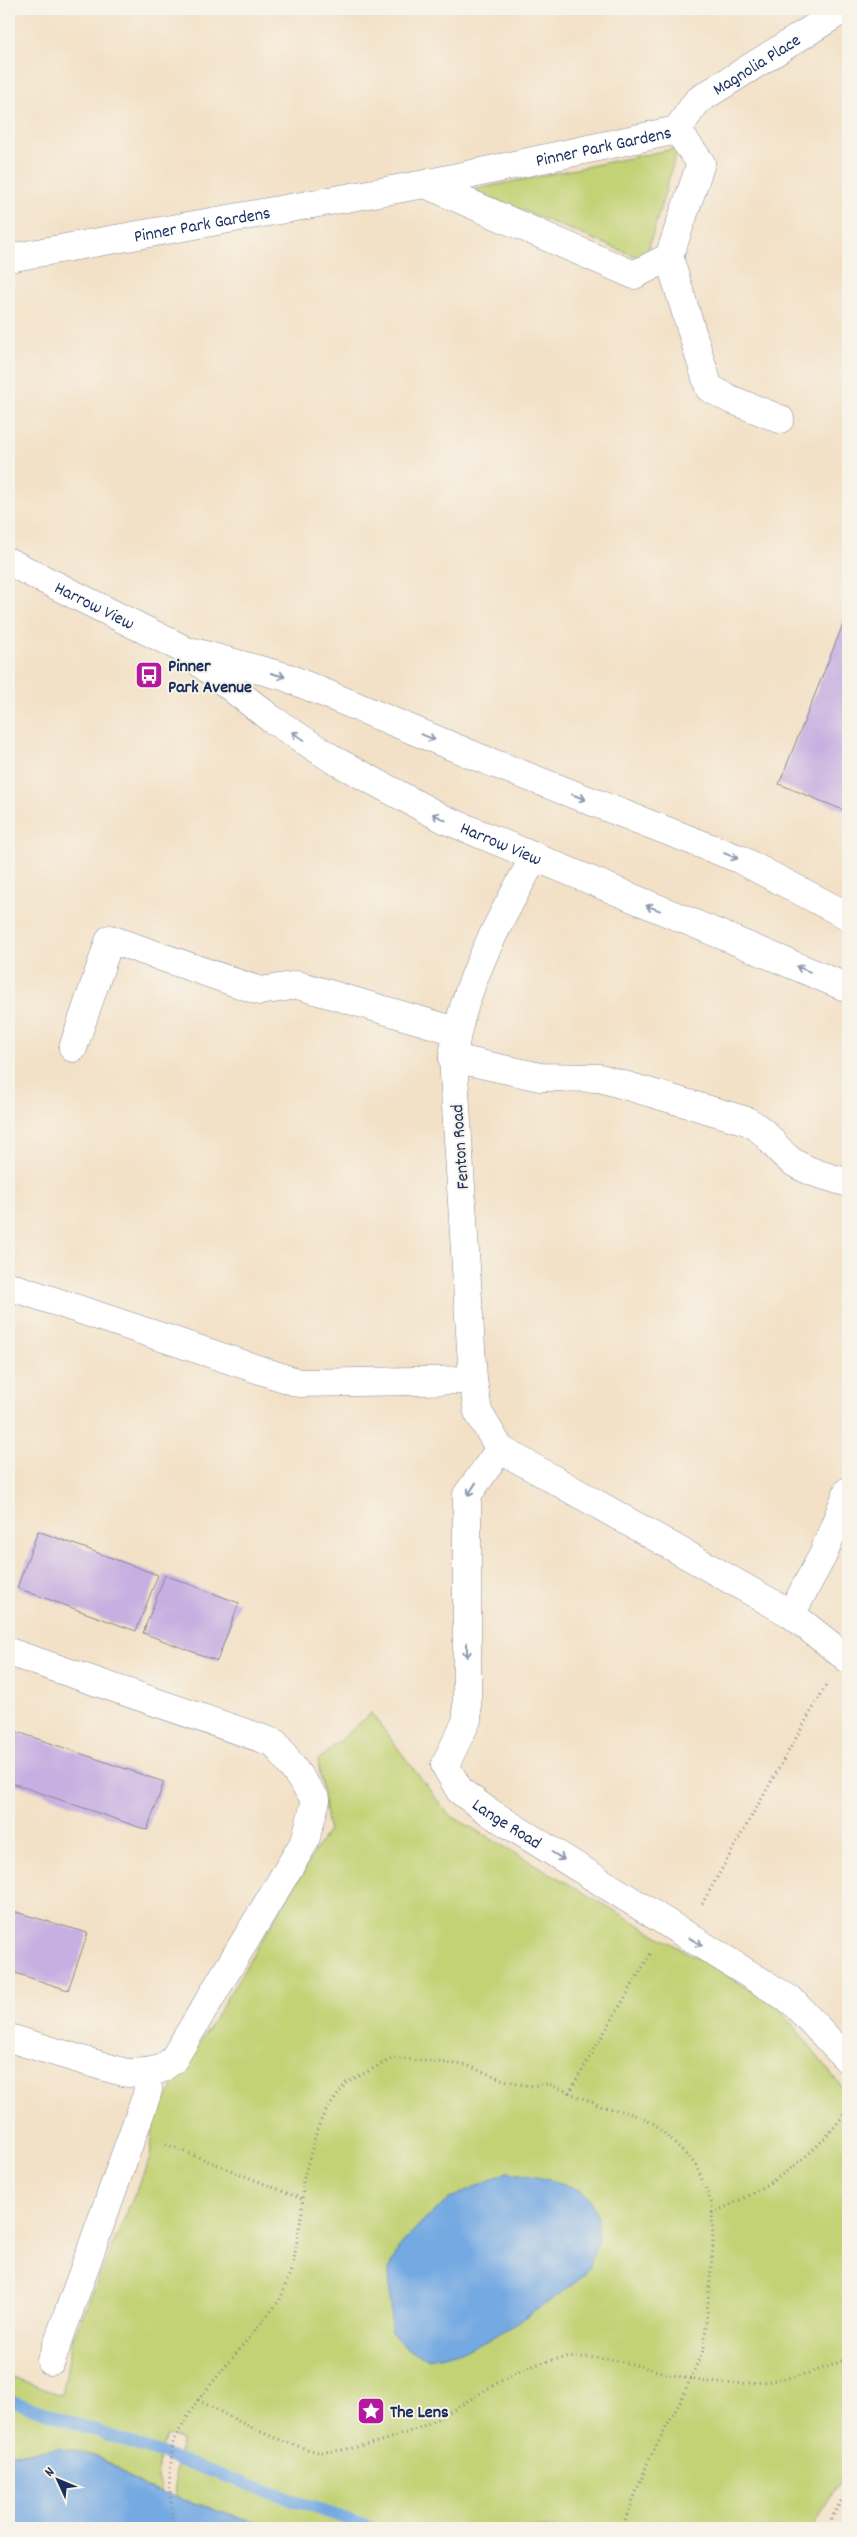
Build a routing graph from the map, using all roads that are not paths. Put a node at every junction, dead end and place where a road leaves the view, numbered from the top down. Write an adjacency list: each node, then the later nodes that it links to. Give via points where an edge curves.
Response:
1 (844, 9): 2 (street, Magnolia Place, via 697,101)
2 (676, 130): 3 (street, Pinner Park Gardens); 4 (street, Pinner Park Gardens, via 701,163)
3 (426, 184): 4 (street, via 634,275); 5 (street, Pinner Park Gardens)
4 (669, 257): 6 (street, via 709,388)
5 (9, 258)
6 (780, 419)
7 (9, 562): 8 (street, Harrow View)
8 (180, 648): 9 (street, Harrow View, one-way to 8, via 444,819 334,760 270,718); 10 (street, Harrow View, one-way to 10, via 286,678 739,859)
9 (535, 856): 11 (street, Harrow View, one-way to 9, via 644,905); 12 (street, Fenton Road, via 495,928)
10 (848, 916)
11 (848, 988)
12 (456, 1031): 13 (street, via 298,985 260,990 110,939); 14 (street, Fenton Road)
13 (73, 1048)
14 (453, 1058): 15 (street, via 540,1077 600,1078 747,1121 762,1129 798,1165); 17 (street, Fenton Road)
15 (848, 1183)
16 (9, 1286): 17 (street, via 299,1383)
17 (473, 1380): 18 (street, Fenton Road, via 478,1412)
18 (500, 1450): 20 (street); 24 (street, Lange Road, one-way to 24, via 467,1495 467,1720 445,1765 460,1791 488,1812 792,2001)
19 (848, 1491): 20 (street, via 823,1555)
20 (791, 1614): 22 (street)
21 (9, 1652): 25 (street, via 275,1743 316,1800 305,1841 173,2060 162,2069)
22 (845, 1658)
23 (9, 2038): 25 (street, via 127,2073)
24 (848, 2060)
25 (146, 2072): 26 (street, via 146,2097)
26 (50, 2360)

